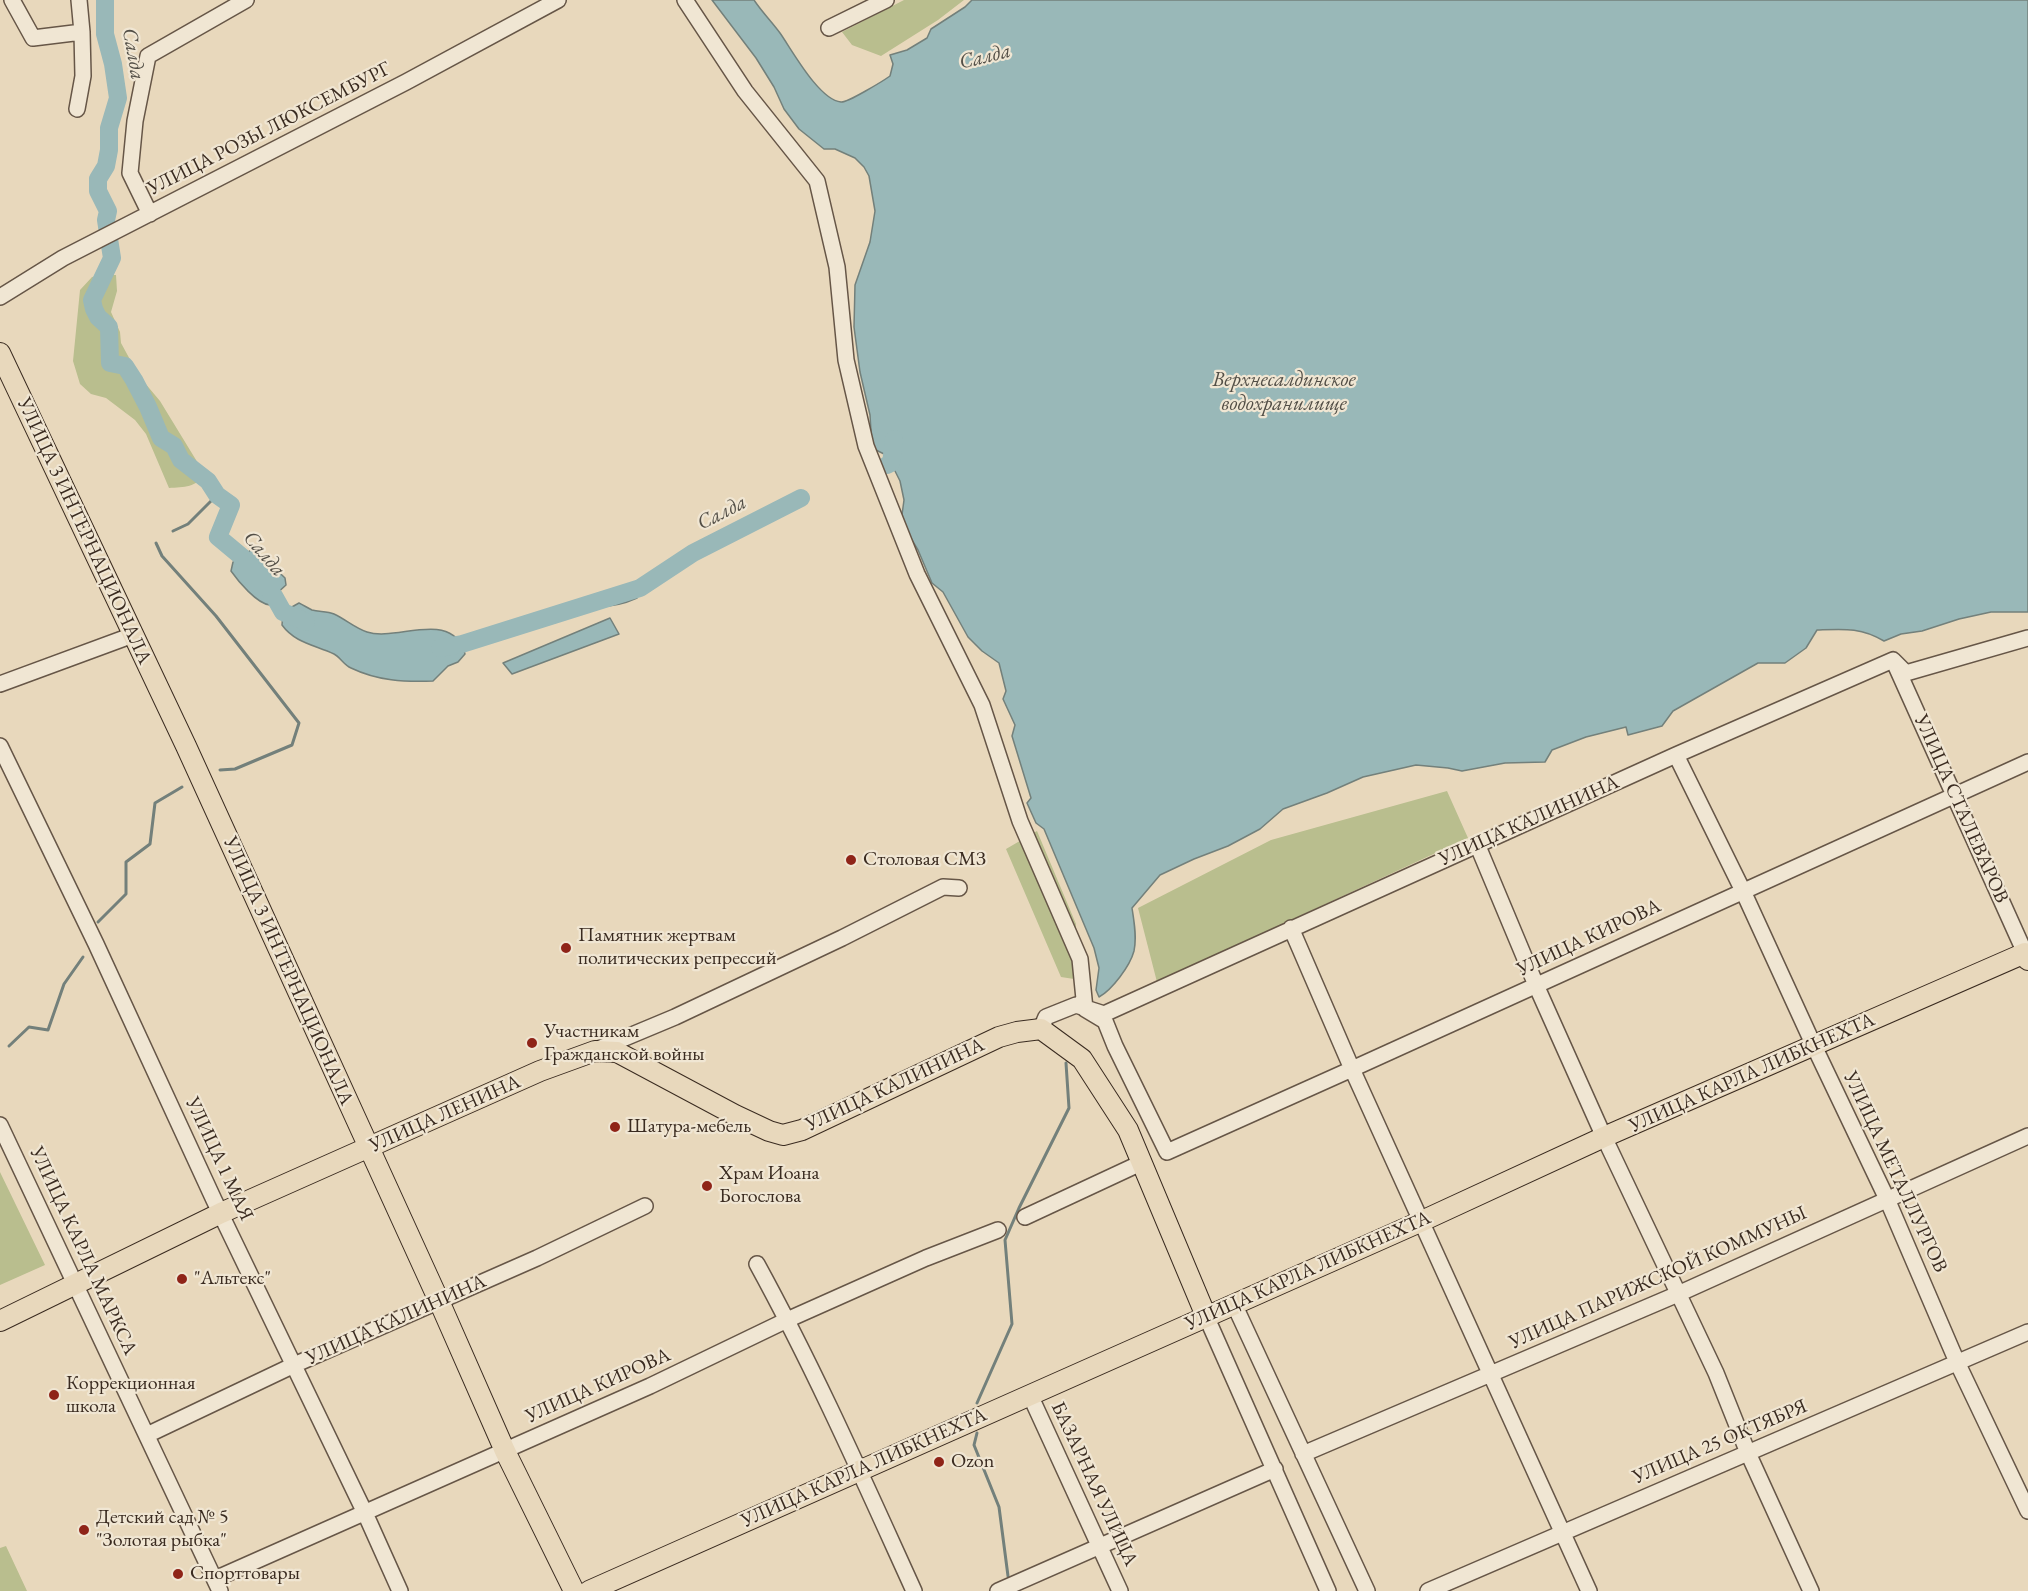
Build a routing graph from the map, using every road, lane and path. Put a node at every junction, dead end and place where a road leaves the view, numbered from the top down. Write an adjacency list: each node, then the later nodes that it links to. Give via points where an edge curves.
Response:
1 (12, 0): 8 (street, via 33,38)
2 (79, 0): 8 (street)
3 (246, 0): 10 (street, via 148,56 130,173)
4 (558, 0): 10 (street, УЛИЦА РОЗЫ ЛЮКСЕМБУРГ)
5 (685, 0): 27 (street, via 744,91 817,181 837,267 846,360 866,446 917,574 982,705 1020,821 1080,959)
6 (886, 0): 7 (street)
7 (829, 28)
8 (82, 32): 9 (street, via 83,76)
9 (77, 109)
10 (150, 214): 11 (street, УЛИЦА РОЗЫ ЛЮКСЕМБУРГ, via 63,258)
11 (0, 297)
12 (0, 353): 13 (main road, УЛИЦА 3 ИНТЕРНАЦИОНАЛА)
13 (133, 635): 16 (street); 35 (main road, УЛИЦА 3 ИНТЕРНАЦИОНАЛА)
14 (2028, 638): 15 (street, via 1906,673)
15 (1893, 660): 18 (street, УЛИЦА КАЛИНИНА); 20 (street, УЛИЦА СТАЛЕВАРОВ)
16 (0, 684)
17 (0, 746): 39 (street, УЛИЦА 1 МАЯ)
18 (1676, 754): 21 (street, УЛИЦА КАЛИНИНА); 23 (street, УЛИЦА МЕТАЛЛУРГОВ)
19 (2028, 762): 20 (street, УЛИЦА КИРОВА)
20 (1955, 795): 23 (street, УЛИЦА КИРОВА); 25 (street, УЛИЦА СТАЛЕВАРОВ)
21 (1477, 844): 24 (street, УЛИЦА КАЛИНИНА); 26 (street)
22 (959, 888): 30 (street, УЛИЦА ЛЕНИНА, via 944,887 675,1017)
23 (1743, 891): 26 (street, УЛИЦА КИРОВА); 29 (street, УЛИЦА МЕТАЛЛУРГОВ)
24 (1292, 928): 27 (street, УЛИЦА КАЛИНИНА, via 1104,1014); 31 (street)
25 (2027, 955): 29 (main road, УЛИЦА КАРЛА ЛИБКНЕХТА)
26 (1536, 985): 31 (street, УЛИЦА КИРОВА); 34 (street)
27 (1085, 1009): 28 (street, УЛИЦА КАЛИНИНА, via 1076,1005 1046,1017); 31 (street, УЛИЦА КИРОВА, via 1105,1021 1167,1152)
28 (1041, 1029): 30 (main road, УЛИЦА КАЛИНИНА, via 999,1037 802,1130 783,1135 735,1115 617,1052); 36 (main road, via 1082,1059 1128,1130)
29 (1814, 1046): 34 (main road, УЛИЦА КАРЛА ЛИБКНЕХТА); 37 (street, УЛИЦА МЕТАЛЛУРГОВ)
30 (595, 1050): 35 (main road, УЛИЦА ЛЕНИНА)
31 (1352, 1069): 41 (street)
32 (0, 1125): 44 (street, УЛИЦА КАРЛА МАРКСА)
33 (2028, 1136): 37 (street, УЛИЦА ПАРИЖСКОЙ КОММУНЫ)
34 (1605, 1137): 41 (main road, УЛИЦА КАРЛА ЛИБКНЕХТА); 45 (street)
35 (368, 1148): 39 (main road, УЛИЦА ЛЕНИНА); 46 (main road, УЛИЦА 3 ИНТЕРНАЦИОНАЛА)
36 (1143, 1162): 40 (street); 48 (main road)
37 (1887, 1199): 45 (street, УЛИЦА ПАРИЖСКОЙ КОММУНЫ); 52 (street, УЛИЦА МЕТАЛЛУРГОВ)
38 (645, 1206): 46 (street, УЛИЦА КАЛИНИНА)
39 (221, 1214): 44 (main road, УЛИЦА ЛЕНИНА); 53 (street, УЛИЦА 1 МАЯ)
40 (1025, 1217)
41 (1422, 1221): 47 (main road, УЛИЦА КАРЛА ЛИБКНЕХТА); 54 (street)
42 (998, 1230): 49 (street, УЛИЦА КИРОВА)
43 (757, 1264): 49 (street)
44 (76, 1284): 50 (main road, УЛИЦА ЛЕНИНА); 56 (street, УЛИЦА КАРЛА МАРКСА)
45 (1677, 1294): 54 (street, УЛИЦА ПАРИЖСКОЙ КОММУНЫ); 58 (street, via 1716,1372)
46 (439, 1301): 53 (street, УЛИЦА КАЛИНИНА); 57 (main road, УЛИЦА 3 ИНТЕРНАЦИОНАЛА)
47 (1234, 1304): 48 (main road, УЛИЦА КАРЛА ЛИБКНЕХТА); 59 (street)
48 (1206, 1316): 55 (main road, УЛИЦА КАРЛА ЛИБКНЕХТА); 61 (street)
49 (787, 1320): 57 (street, УЛИЦА КИРОВА); 60 (street)
50 (0, 1321)
51 (2028, 1332): 52 (street, УЛИЦА 25 ОКТЯБРЯ)
52 (1957, 1362): 58 (street, УЛИЦА 25 ОКТЯБРЯ); 62 (street, УЛИЦА МЕТАЛЛУРГОВ)
53 (294, 1365): 56 (street, УЛИЦА КАЛИНИНА); 63 (street, УЛИЦА 1 МАЯ)
54 (1492, 1375): 59 (street, УЛИЦА ПАРИЖСКОЙ КОММУНЫ); 64 (street)
55 (1030, 1395): 60 (main road, УЛИЦА КАРЛА ЛИБКНЕХТА); 65 (street, БАЗАРНАЯ УЛИЦА)
56 (147, 1435): 66 (street, УЛИЦА КАРЛА МАРКСА)
57 (505, 1451): 63 (street, УЛИЦА КИРОВА); 68 (main road, УЛИЦА 3 ИНТЕРНАЦИОНАЛА)
58 (1748, 1453): 64 (street, УЛИЦА 25 ОКТЯБРЯ); 77 (street)
59 (1303, 1455): 74 (street)
60 (859, 1470): 69 (main road, УЛИЦА КАРЛА ЛИБКНЕХТА); 70 (street)
61 (1275, 1470): 65 (street); 73 (street)
62 (2028, 1511)
63 (365, 1513): 66 (street, УЛИЦА КИРОВА); 67 (street, УЛИЦА 1 МАЯ)
64 (1563, 1532): 75 (street, УЛИЦА 25 ОКТЯБРЯ); 76 (street)
65 (1099, 1546): 71 (street); 72 (street, БАЗАРНАЯ УЛИЦА)
66 (218, 1585)
67 (400, 1591)
68 (574, 1591)
69 (589, 1591)
70 (914, 1591)
71 (998, 1591)
72 (1120, 1591)
73 (1328, 1591)
74 (1367, 1591)
75 (1428, 1591)
76 (1589, 1591)
77 (1812, 1591)

